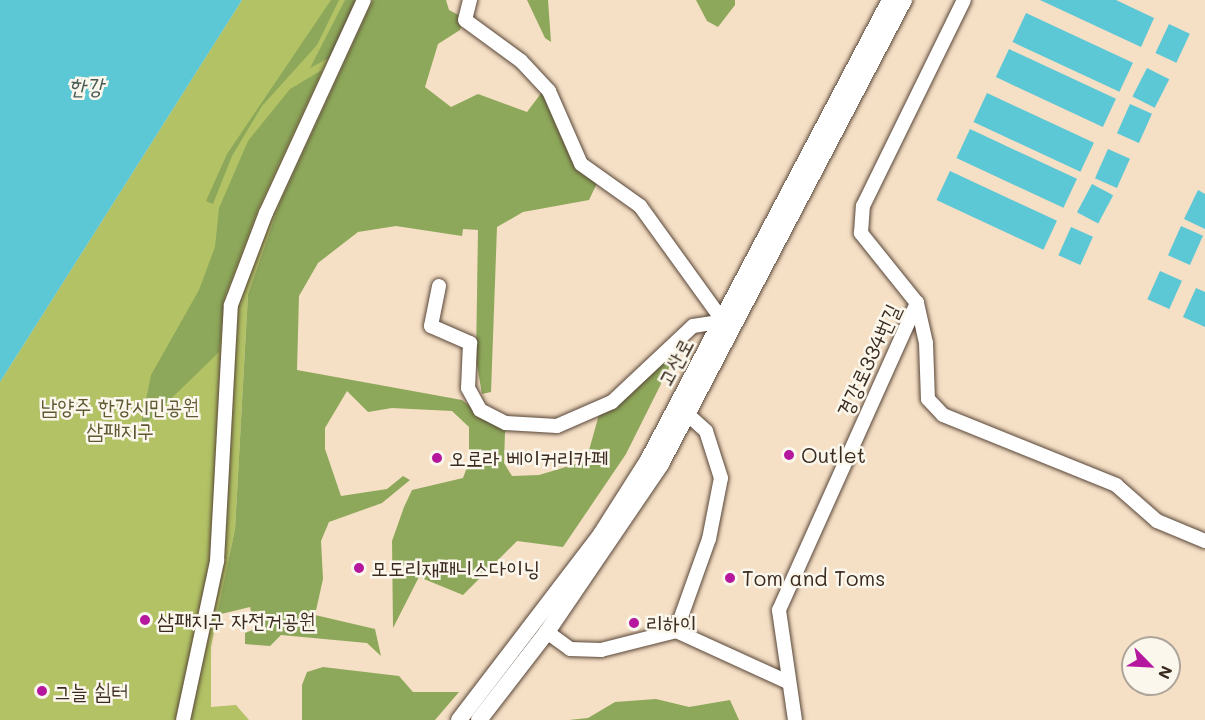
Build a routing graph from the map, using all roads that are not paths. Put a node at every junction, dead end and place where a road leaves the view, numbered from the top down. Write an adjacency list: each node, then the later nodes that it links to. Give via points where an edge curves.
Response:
1 (364, 0): 14 (street, via 266,213 231,305 217,561)
2 (470, 0): 8 (street, via 465,20 521,61 549,91 581,164 640,206)
3 (890, 0): 8 (street, 고산로)
4 (904, 0): 9 (street, 고산로)
5 (964, 0): 7 (street, via 863,206 861,233)
6 (439, 286): 8 (street, via 431,326 470,343 468,388 480,410 506,423 557,426 594,411 630,389 693,326)
7 (917, 303): 10 (street, 경강로334번길, via 926,343 928,399 943,415 1116,485 1157,521); 13 (street, 경강로334번길, via 779,610)
8 (723, 321): 15 (street, 고산로, via 648,460 601,534)
9 (687, 414): 11 (street, via 706,430 721,478 709,539); 12 (street, 고산로, via 655,473)
10 (1205, 541)
11 (676, 631): 12 (street, via 601,650 570,649); 13 (street)
12 (547, 632): 16 (street, 고산로)
13 (788, 682): 17 (street, 경강로334번길)
14 (183, 720)
15 (459, 720)
16 (479, 720)
17 (795, 720)

